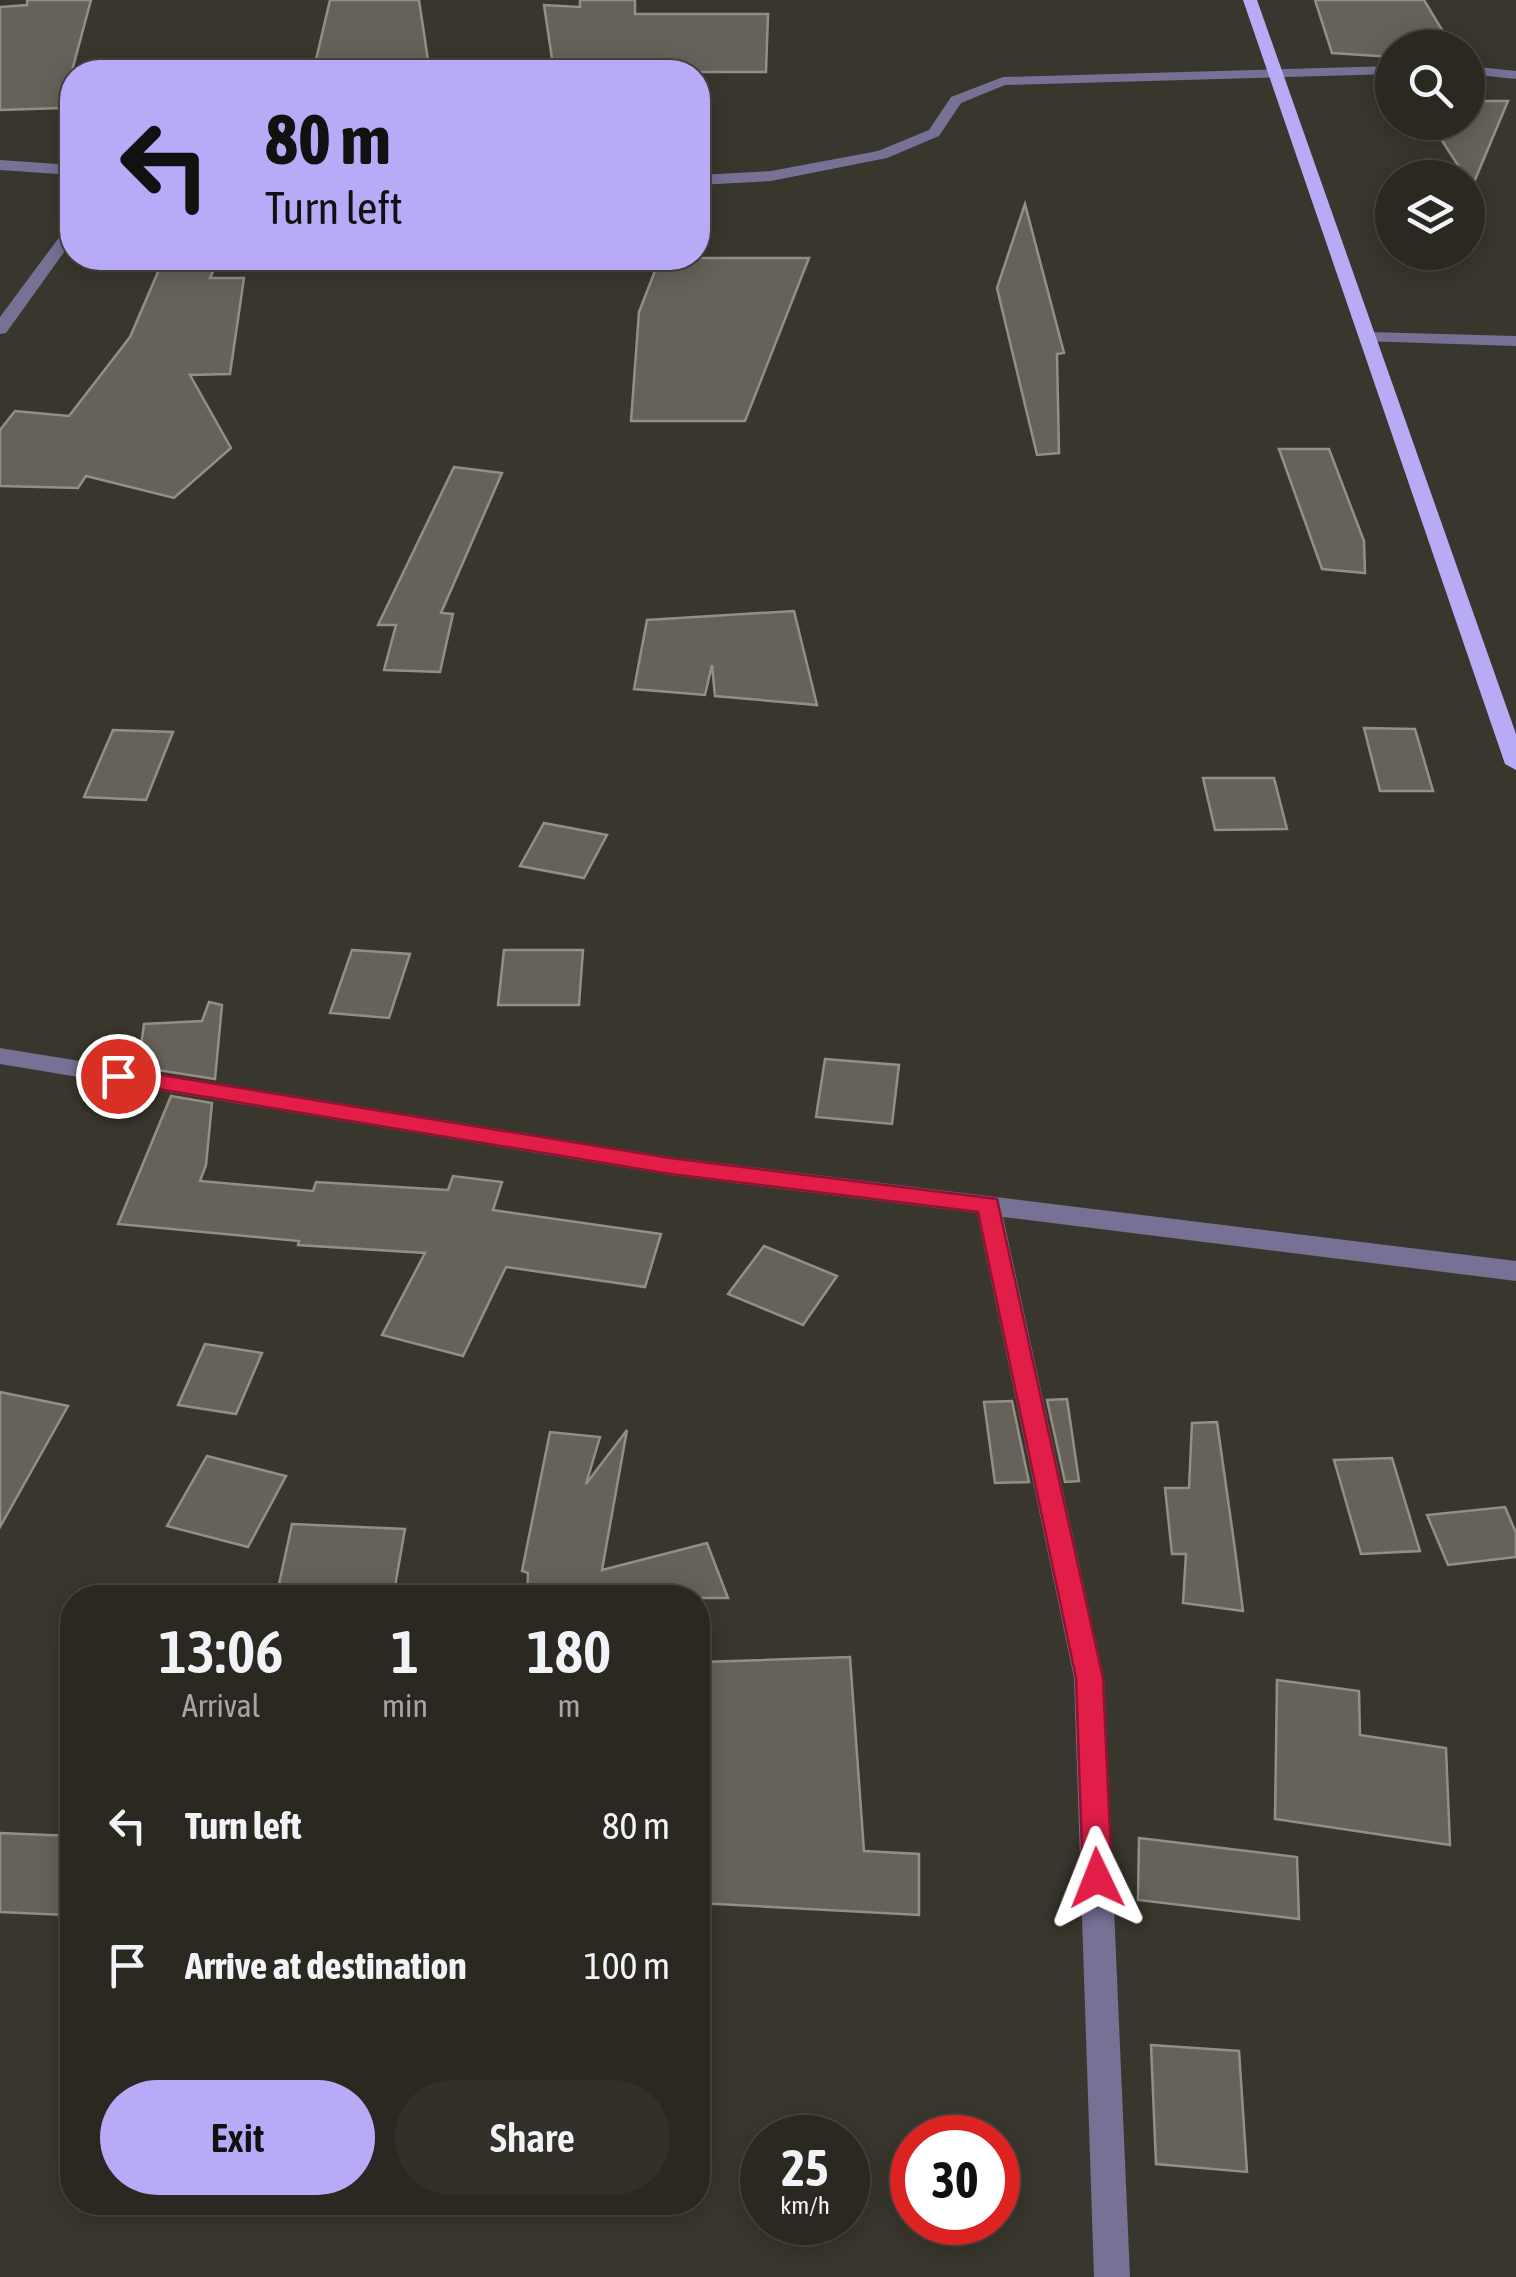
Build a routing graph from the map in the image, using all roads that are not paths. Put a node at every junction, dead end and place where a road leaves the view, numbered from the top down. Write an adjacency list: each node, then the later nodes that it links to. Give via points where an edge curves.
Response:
1 (1250, 0): 2 (main road)
2 (1275, 70): 3 (street); 8 (street, via 1004,81 956,100 934,134 882,154 771,176); 11 (main road)
3 (1375, 70)
4 (1485, 72): 5 (street)
5 (1516, 75)
6 (0, 165): 7 (street)
7 (60, 169)
8 (710, 179)
9 (60, 247): 10 (street)
10 (0, 329)
11 (1368, 337): 12 (street); 13 (main road)
12 (1516, 341)
13 (1516, 764)
14 (0, 1056): 15 (street, via 670,1166)
15 (988, 1205): 16 (street); 17 (street, via 1090,1678)
16 (1516, 1271)
17 (1112, 2277)

